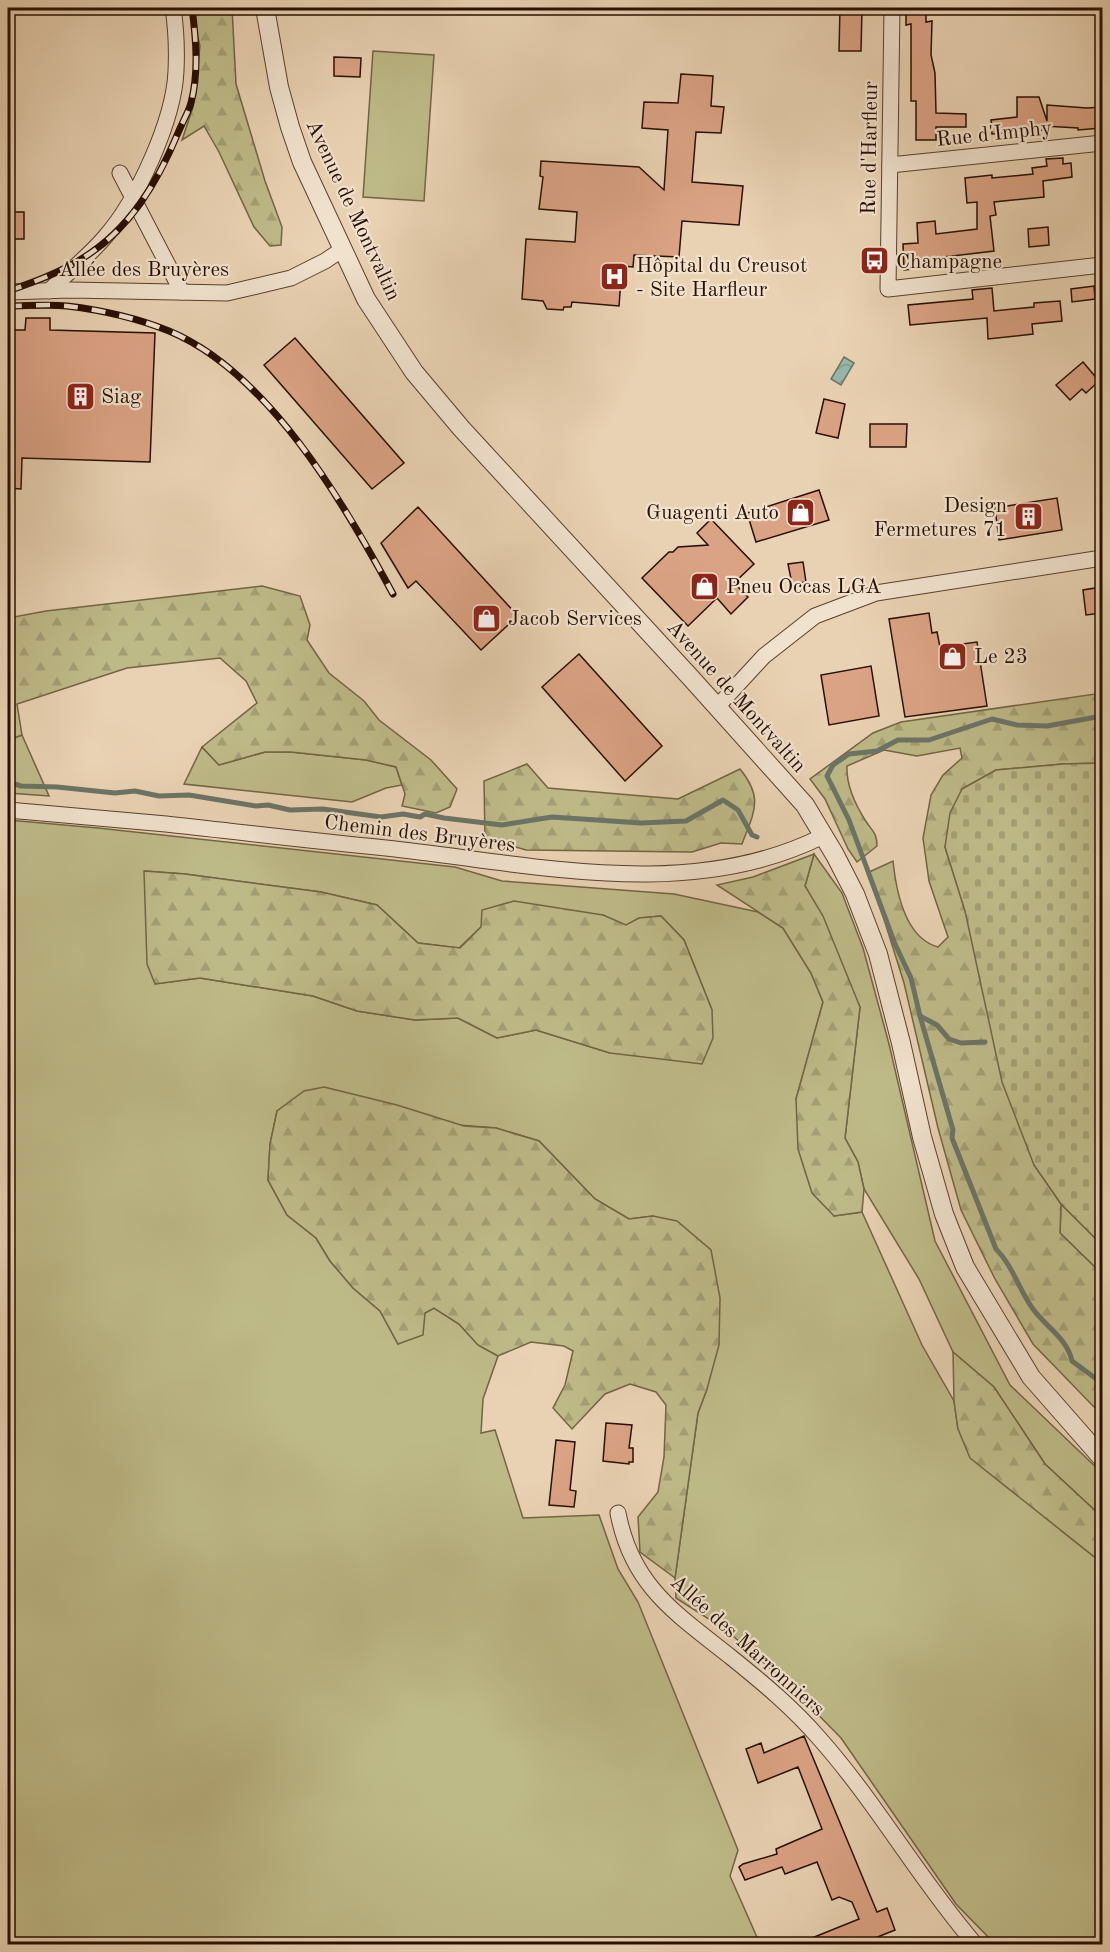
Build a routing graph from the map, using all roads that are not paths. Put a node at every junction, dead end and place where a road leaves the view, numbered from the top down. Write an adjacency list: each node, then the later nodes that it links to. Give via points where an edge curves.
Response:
1 (173, 8): 7 (street, via 174,85 166,120)
2 (265, 8): 8 (street, Avenue de Montvaltin, via 290,127)
3 (892, 8): 5 (street, Rue d'Harfleur)
4 (1102, 143): 5 (street, Rue d'Imphy)
5 (890, 165): 9 (street, Rue d'Harfleur, via 888,289)
6 (120, 173): 7 (street)
7 (134, 199): 10 (street, via 105,238); 12 (street)
8 (343, 249): 12 (street, Allée des Bruyères, via 291,278 227,293); 14 (street, Avenue de Montvaltin, via 366,299 414,372)
9 (1102, 265)
10 (49, 291): 11 (street, Allée des Bruyères); 12 (street, Allée des Bruyères)
11 (8, 292)
12 (182, 292)
13 (1102, 558): 14 (street, via 876,593 815,616 764,656)
14 (717, 707): 16 (street, Avenue de Montvaltin, via 805,806)
15 (8, 810): 16 (street, Chemin des Bruyères, via 395,849 532,868 614,872 705,872 734,868 797,849)
16 (823, 836): 17 (street, Avenue de Montvaltin, via 855,894 878,954 922,1137 944,1214 965,1267 1031,1377)
17 (1102, 1458)
18 (618, 1513): 19 (street, Allée des Marronniers, via 629,1553 655,1592 779,1697 821,1739)
19 (975, 1944)

